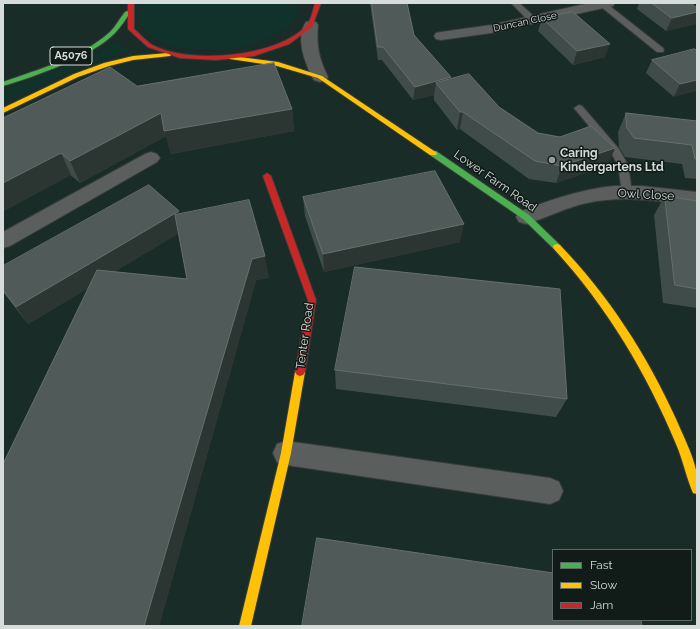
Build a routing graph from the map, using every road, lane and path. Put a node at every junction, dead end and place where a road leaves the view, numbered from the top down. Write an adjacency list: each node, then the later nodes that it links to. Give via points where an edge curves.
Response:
1 (131, 3): 5 (street)
2 (318, 3): 7 (street, via 316,16)
3 (515, 3): 6 (lane)
4 (605, 4): 6 (street, Duncan Close); 9 (lane)
5 (127, 13): 10 (street, via 128,24 143,42); 13 (street, A5076, via 112,33 101,42)
6 (533, 20): 8 (street, Duncan Close)
7 (310, 25): 11 (street, via 301,34 276,47 253,55); 12 (street, via 309,50)
8 (441, 36)
9 (660, 50)
10 (174, 55): 11 (street, via 199,59); 15 (street, via 141,56 112,62)
11 (232, 58): 12 (street, Lower Farm Road, via 278,64)
12 (320, 77): 20 (street, Lower Farm Road)
13 (3, 84)
14 (579, 108): 18 (lane, via 614,149 623,165)
15 (3, 112)
16 (151, 158): 21 (street)
17 (267, 176): 22 (street, Tenter Road, via 312,300)
18 (627, 192): 19 (street, Owl Close); 20 (street, Owl Close, via 588,196)
19 (697, 199)
20 (526, 217): 23 (street, Lower Farm Road, via 559,249 594,290 628,338 682,441)
21 (3, 241)
22 (286, 454): 24 (street); 25 (street, Tenter Road)
23 (697, 489)
24 (550, 491)
25 (245, 626)

